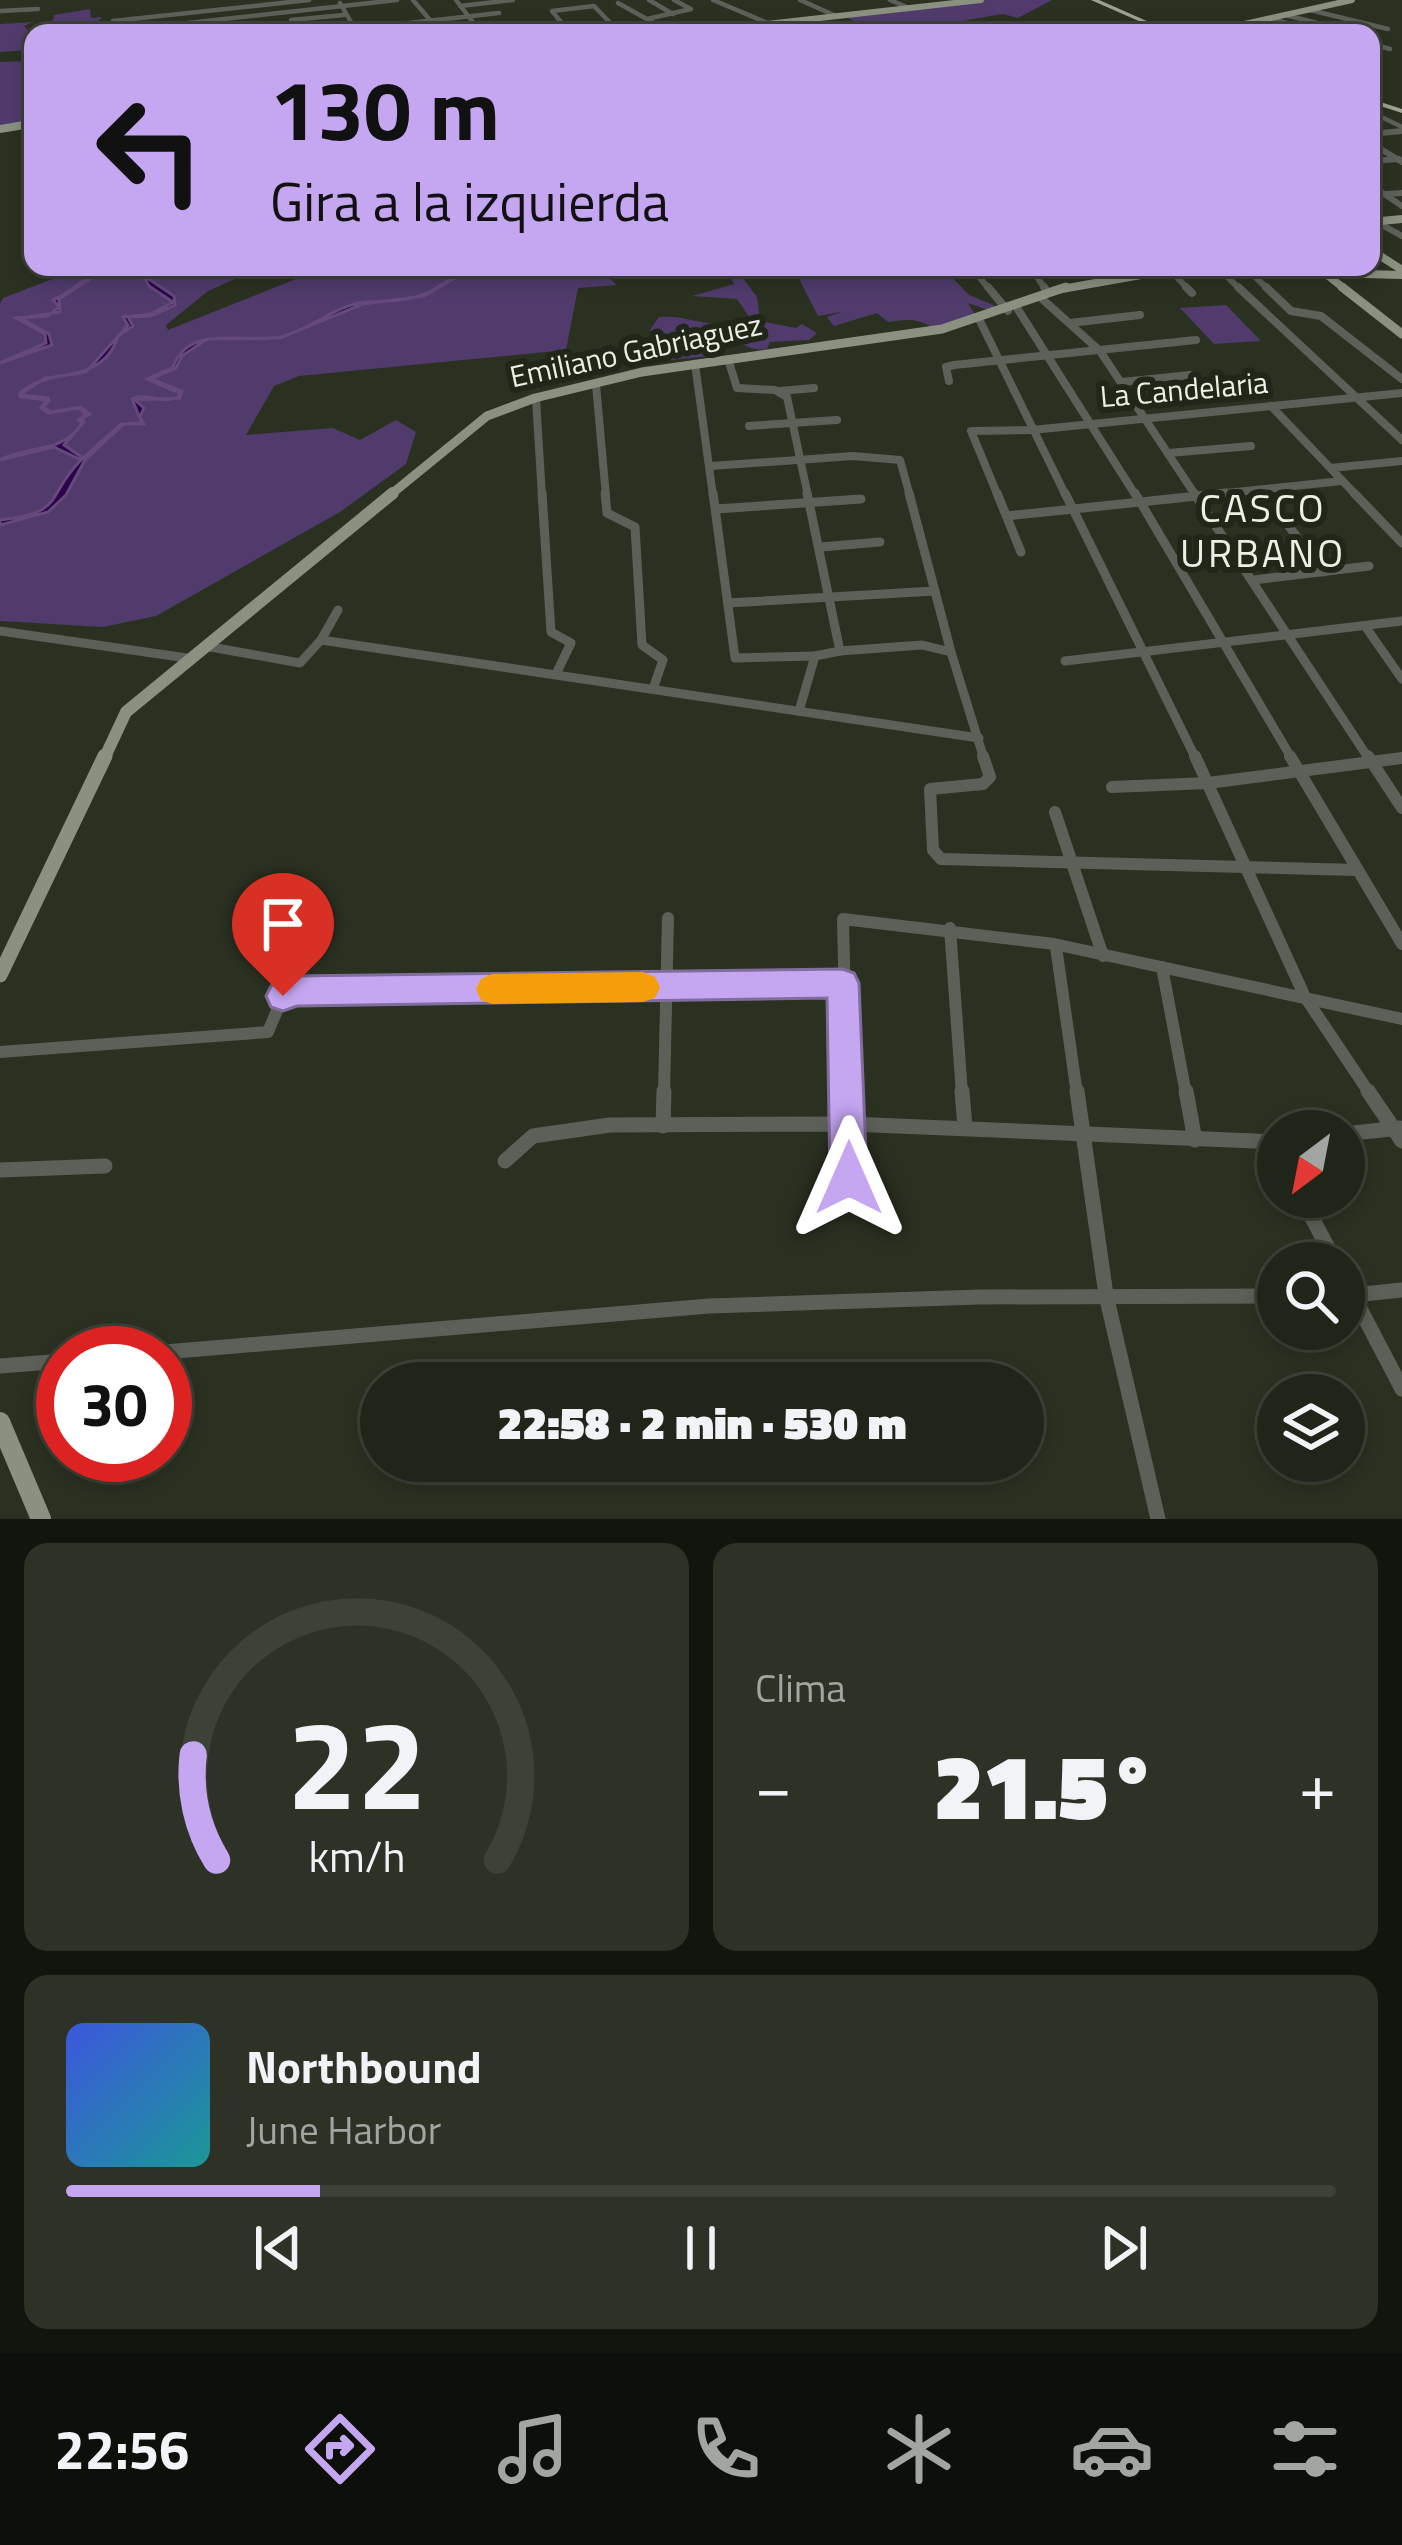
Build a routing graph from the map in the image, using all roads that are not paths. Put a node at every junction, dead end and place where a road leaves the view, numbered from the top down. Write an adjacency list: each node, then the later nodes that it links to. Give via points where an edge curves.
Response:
1 (309, 0): 22 (street)
2 (397, 0): 17 (street)
3 (413, 0): 39 (street)
4 (504, 0): 5 (street); 19 (street)
5 (513, 0)
6 (637, 0): 37 (street, via 617,4)
7 (649, 0): 29 (street)
8 (678, 0): 29 (street, via 691,9)
9 (713, 0): 48 (street)
10 (800, 0): 20 (street)
11 (930, 0): 21 (street)
12 (980, 0): 16 (main road)
13 (1093, 0): 49 (highway); 50 (highway)
14 (1352, 0): 25 (main road)
15 (892, 1): 23 (street)
16 (968, 1): 21 (main road)
17 (376, 2): 18 (street)
18 (340, 3): 27 (street); 32 (street)
19 (458, 3): 34 (street)
20 (815, 3): 35 (street)
21 (938, 4): 23 (main road)
22 (246, 7): 31 (street); 33 (street)
23 (909, 8): 35 (main road)
24 (38, 9): 26 (street)
25 (1310, 10): 30 (main road); 54 (street)
26 (0, 11)
27 (296, 11): 32 (street, via 295,20); 33 (street)
28 (499, 13): 34 (street)
29 (673, 14): 37 (street)
30 (1285, 14): 36 (main road); 53 (street)
31 (169, 15): 38 (street); 40 (street)
32 (344, 15): 42 (street)
33 (246, 16): 41 (street)
34 (469, 16): 39 (street); 44 (street)
35 (836, 16): 48 (main road)
36 (1267, 18): 51 (main road); 52 (street)
37 (647, 19): 47 (street)
38 (112, 20)
39 (429, 22): 43 (street)
40 (171, 24)
41 (179, 24)
42 (349, 24)
43 (406, 24)
44 (475, 24)
45 (564, 24): 46 (street, via 552,10 594,6)
46 (611, 24)
47 (656, 24)
48 (770, 24)
49 (1145, 24)
50 (1145, 24)
51 (1240, 24)
52 (1291, 24)
53 (1323, 24)
54 (1367, 24)
55 (1380, 27): 56 (street)
56 (1388, 29)
57 (1380, 43): 58 (street)
58 (1390, 49)
59 (1380, 191): 61 (street)
60 (1402, 193): 61 (street)
61 (1385, 194): 62 (street); 63 (street)
62 (1380, 195)
63 (1402, 206)
64 (980, 276): 73 (street)
65 (1034, 276): 72 (street)
66 (1098, 276): 72 (main road, Emiliano Gabriaguez)
67 (1176, 276): 71 (street)
68 (1226, 276): 93 (street)
69 (1254, 276): 85 (street, via 1291,311 1321,316)
70 (1327, 276): 77 (main road)
71 (1192, 293)
72 (1044, 295): 73 (main road, Emiliano Gabriaguez); 76 (street)
73 (1013, 310): 75 (main road, Emiliano Gabriaguez); 80 (street)
74 (1140, 315): 76 (street)
75 (980, 321): 81 (street); 82 (main road, Emiliano Gabriaguez)
76 (1070, 323): 79 (street)
77 (1402, 334)
78 (1196, 340): 79 (street)
79 (1100, 351): 80 (street); 87 (street)
80 (1050, 355): 81 (street); 98 (street)
81 (998, 358): 86 (street, via 946,367); 100 (street)
82 (728, 359): 83 (main road, Emiliano Gabriaguez); 90 (street, via 739,390)
83 (694, 364): 88 (main road, Emiliano Gabriaguez); 106 (street)
84 (1190, 375): 87 (street)
85 (1402, 379)
86 (950, 381)
87 (1122, 382): 95 (street)
88 (596, 385): 92 (main road, Emiliano Gabriaguez); 143 (street, via 607,513 635,527 642,645 664,660)
89 (814, 388): 90 (street)
90 (780, 391): 97 (street)
91 (1402, 393): 93 (street, La Candelaria)
92 (536, 399): 134 (main road, Emiliano Gabriaguez, via 470,428); 141 (street, via 551,632 571,644)
93 (1353, 399): 94 (street, La Candelaria); 101 (street)
94 (1271, 406): 95 (street, La Candelaria); 107 (street)
95 (1146, 417): 98 (street, La Candelaria); 103 (street)
96 (837, 420): 97 (street)
97 (792, 422): 99 (street); 104 (street)
98 (1093, 423): 100 (street, La Candelaria); 113 (street)
99 (749, 426)
100 (1032, 430): 115 (street); 116 (street, La Candelaria, via 971,431)
101 (1402, 440)
102 (1252, 446): 103 (street)
103 (1168, 453): 110 (street)
104 (800, 461): 106 (street); 112 (street); 124 (street, via 900,460)
105 (1402, 461): 107 (street)
106 (712, 466): 114 (street)
107 (1331, 468): 108 (street)
108 (1342, 481): 109 (street); 118 (street)
109 (1262, 490): 110 (street); 122 (street)
110 (1197, 498): 113 (street); 123 (street)
111 (861, 499): 112 (street)
112 (810, 503): 114 (street); 119 (street)
113 (1140, 505): 115 (street); 133 (street)
114 (716, 508): 126 (street)
115 (1075, 512): 116 (street); 137 (street)
116 (1007, 516): 120 (street)
117 (880, 542): 119 (street)
118 (1402, 543)
119 (821, 547): 125 (street)
120 (1021, 552)
121 (1369, 566): 122 (street)
122 (1323, 572): 123 (street)
123 (1254, 580): 131 (street)
124 (935, 591): 125 (street); 136 (street)
125 (832, 598): 126 (street); 135 (street)
126 (728, 603): 138 (street, via 735,658)
127 (338, 610): 132 (street)
128 (1402, 620): 129 (street)
129 (1365, 626): 131 (street); 142 (street)
130 (0, 631): 139 (street)
131 (1287, 635): 133 (street); 147 (street)
132 (321, 640): 134 (street, via 300,663); 141 (street)
133 (1222, 644): 137 (street); 148 (street)
134 (202, 645): 139 (main road, Emiliano Gabriaguez)
135 (840, 651): 136 (street); 138 (street)
136 (951, 652): 145 (street)
137 (1145, 653): 140 (street); 149 (street)
138 (815, 656): 144 (street)
139 (187, 658): 162 (main road, Emiliano Gabriaguez, via 114,731)
140 (1065, 661)
141 (556, 674): 143 (street)
142 (1402, 679)
143 (653, 689): 144 (street)
144 (799, 711): 145 (street)
145 (979, 738): 153 (street, via 988,782 928,793 933,850 944,860)
146 (1402, 758): 147 (street)
147 (1371, 763): 148 (street); 151 (street)
148 (1300, 773): 149 (street); 155 (street)
149 (1208, 782): 150 (street); 154 (street)
150 (1112, 788)
151 (1402, 808)
152 (1055, 812): 153 (street)
153 (1071, 864): 154 (street); 160 (street)
154 (1244, 868): 155 (street); 165 (street)
155 (1357, 870): 158 (street)
156 (668, 918): 164 (street)
157 (950, 928): 159 (street); 163 (street, via 843,919); 170 (street)
158 (1402, 944)
159 (1056, 947): 160 (street); 172 (street)
160 (1103, 956): 161 (street)
161 (1162, 968): 165 (street); 174 (street)
162 (0, 975)
163 (842, 983): 164 (street); 168 (street)
164 (668, 987): 167 (street, via 293,991 268,1032); 169 (street)
165 (1305, 998): 166 (street); 171 (street)
166 (1402, 1018)
167 (0, 1052)
168 (849, 1124): 169 (street); 170 (street); 179 (street)
169 (663, 1126): 176 (street, via 546,1133 522,1141)
170 (965, 1128): 172 (street)
171 (1399, 1132): 173 (street)
172 (1082, 1133): 174 (street); 182 (street)
173 (1365, 1133)
174 (1195, 1140): 175 (street)
175 (1257, 1144)
176 (505, 1161)
177 (105, 1166): 178 (street)
178 (0, 1171)
179 (849, 1178)
180 (1402, 1290): 181 (street)
181 (1365, 1294)
182 (1106, 1295): 183 (street); 185 (street, via 709,1306); 191 (street)
183 (1257, 1296)
184 (1365, 1325): 188 (street)
185 (192, 1350)
186 (36, 1363): 187 (street)
187 (0, 1366)
188 (1402, 1389)
189 (0, 1422): 190 (main road)
190 (40, 1519)
191 (1158, 1519)

